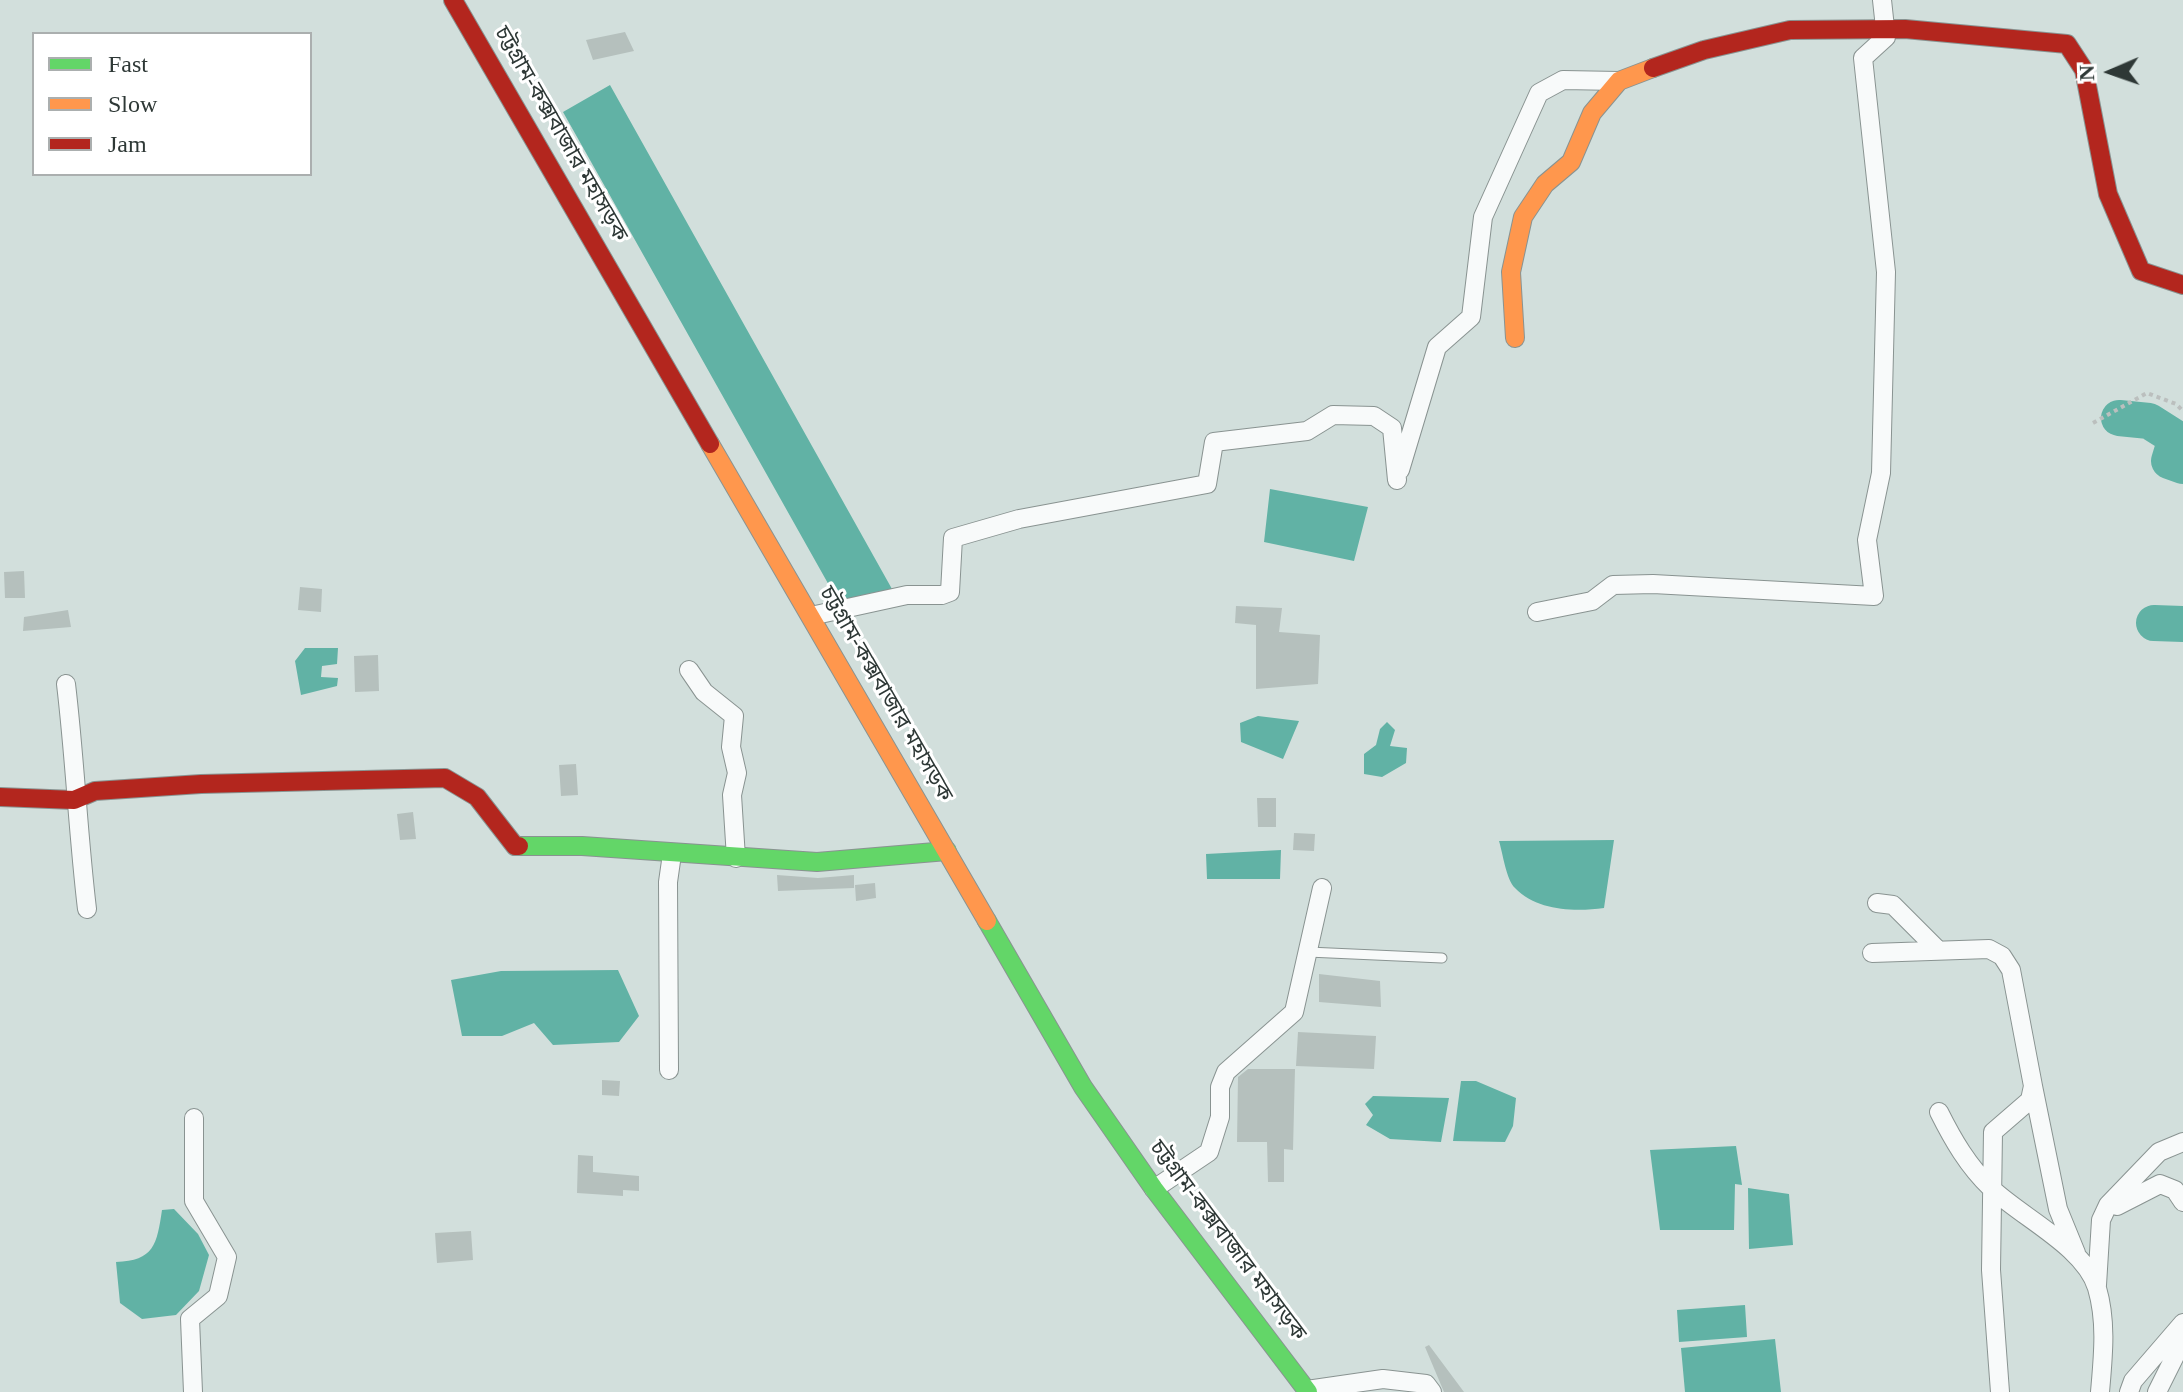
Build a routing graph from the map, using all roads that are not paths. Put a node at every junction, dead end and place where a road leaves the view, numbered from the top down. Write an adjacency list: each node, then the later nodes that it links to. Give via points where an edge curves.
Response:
1 (453, 0): 8 (main road, চট্টগ্রাম-কক্সবাজার মহাসড়ক)
2 (1882, 0): 3 (street)
3 (1885, 28): 4 (main road, via 1790,30 1704,50); 5 (main road, via 2067,44 2084,70 2108,194 2141,271); 7 (street, via 1886,37 1863,58 1886,272 1881,473 1867,540 1874,596 1613,585 1592,601)
4 (1619, 81): 6 (main road, via 1592,113 1571,162 1545,184 1523,217 1511,272); 8 (street, via 1563,80 1539,93 1483,217 1471,317 1437,347 1397,480 1392,428 1374,416 1333,415 1307,431 1214,442 1207,484 1019,519 953,538 950,592 907,595)
5 (2183, 285)
6 (1515, 338)
7 (1537, 612)
8 (811, 616): 13 (main road, চট্টগ্রাম-কক্সবাজার মহাসড়ক)
9 (689, 670): 15 (street, via 704,692 734,716)
10 (66, 684): 12 (street)
11 (0, 797): 12 (main road)
12 (74, 800): 14 (main road, via 95,791 201,784 445,778 477,797 515,846); 18 (street)
13 (947, 851): 15 (main road, via 817,862); 29 (main road, চট্টগ্রাম-কক্সবাজার মহাসড়ক, via 1083,1087)
14 (672, 854): 15 (main road); 23 (street)
15 (736, 858)
16 (1322, 888): 20 (street)
17 (1877, 903): 19 (street, via 1893,905)
18 (87, 909)
19 (1936, 948): 21 (street); 24 (street, via 1989,949 2002,956 2011,970)
20 (1308, 952): 22 (lane); 29 (street, via 1294,1012 1226,1072 1209,1152)
21 (1872, 953)
22 (1442, 958)
23 (669, 1070)
24 (2033, 1086): 28 (street, via 2030,1100 1993,1132); 32 (street, via 2058,1209)
25 (1939, 1112): 28 (street, via 1959,1151)
26 (194, 1118): 38 (street, via 194,1201 227,1257 218,1296 190,1319)
27 (2183, 1142): 31 (street, via 2159,1152)
28 (1991, 1188): 32 (street); 40 (street)
29 (1154, 1189): 37 (main road, চট্টগ্রাম-কক্সবাজার মহাসড়ক)
30 (2183, 1202): 31 (street, via 2175,1190 2160,1184)
31 (2104, 1214): 33 (street)
32 (2078, 1257): 33 (street)
33 (2097, 1285): 41 (street, via 2105,1329)
34 (2183, 1323): 42 (street)
35 (2183, 1340): 36 (street)
36 (2178, 1361): 43 (street)
37 (1307, 1391): 39 (street, via 1383,1379 1426,1384)
38 (193, 1392)
39 (1432, 1392)
40 (2000, 1392)
41 (2100, 1392)
42 (2129, 1392)
43 (2157, 1392)

